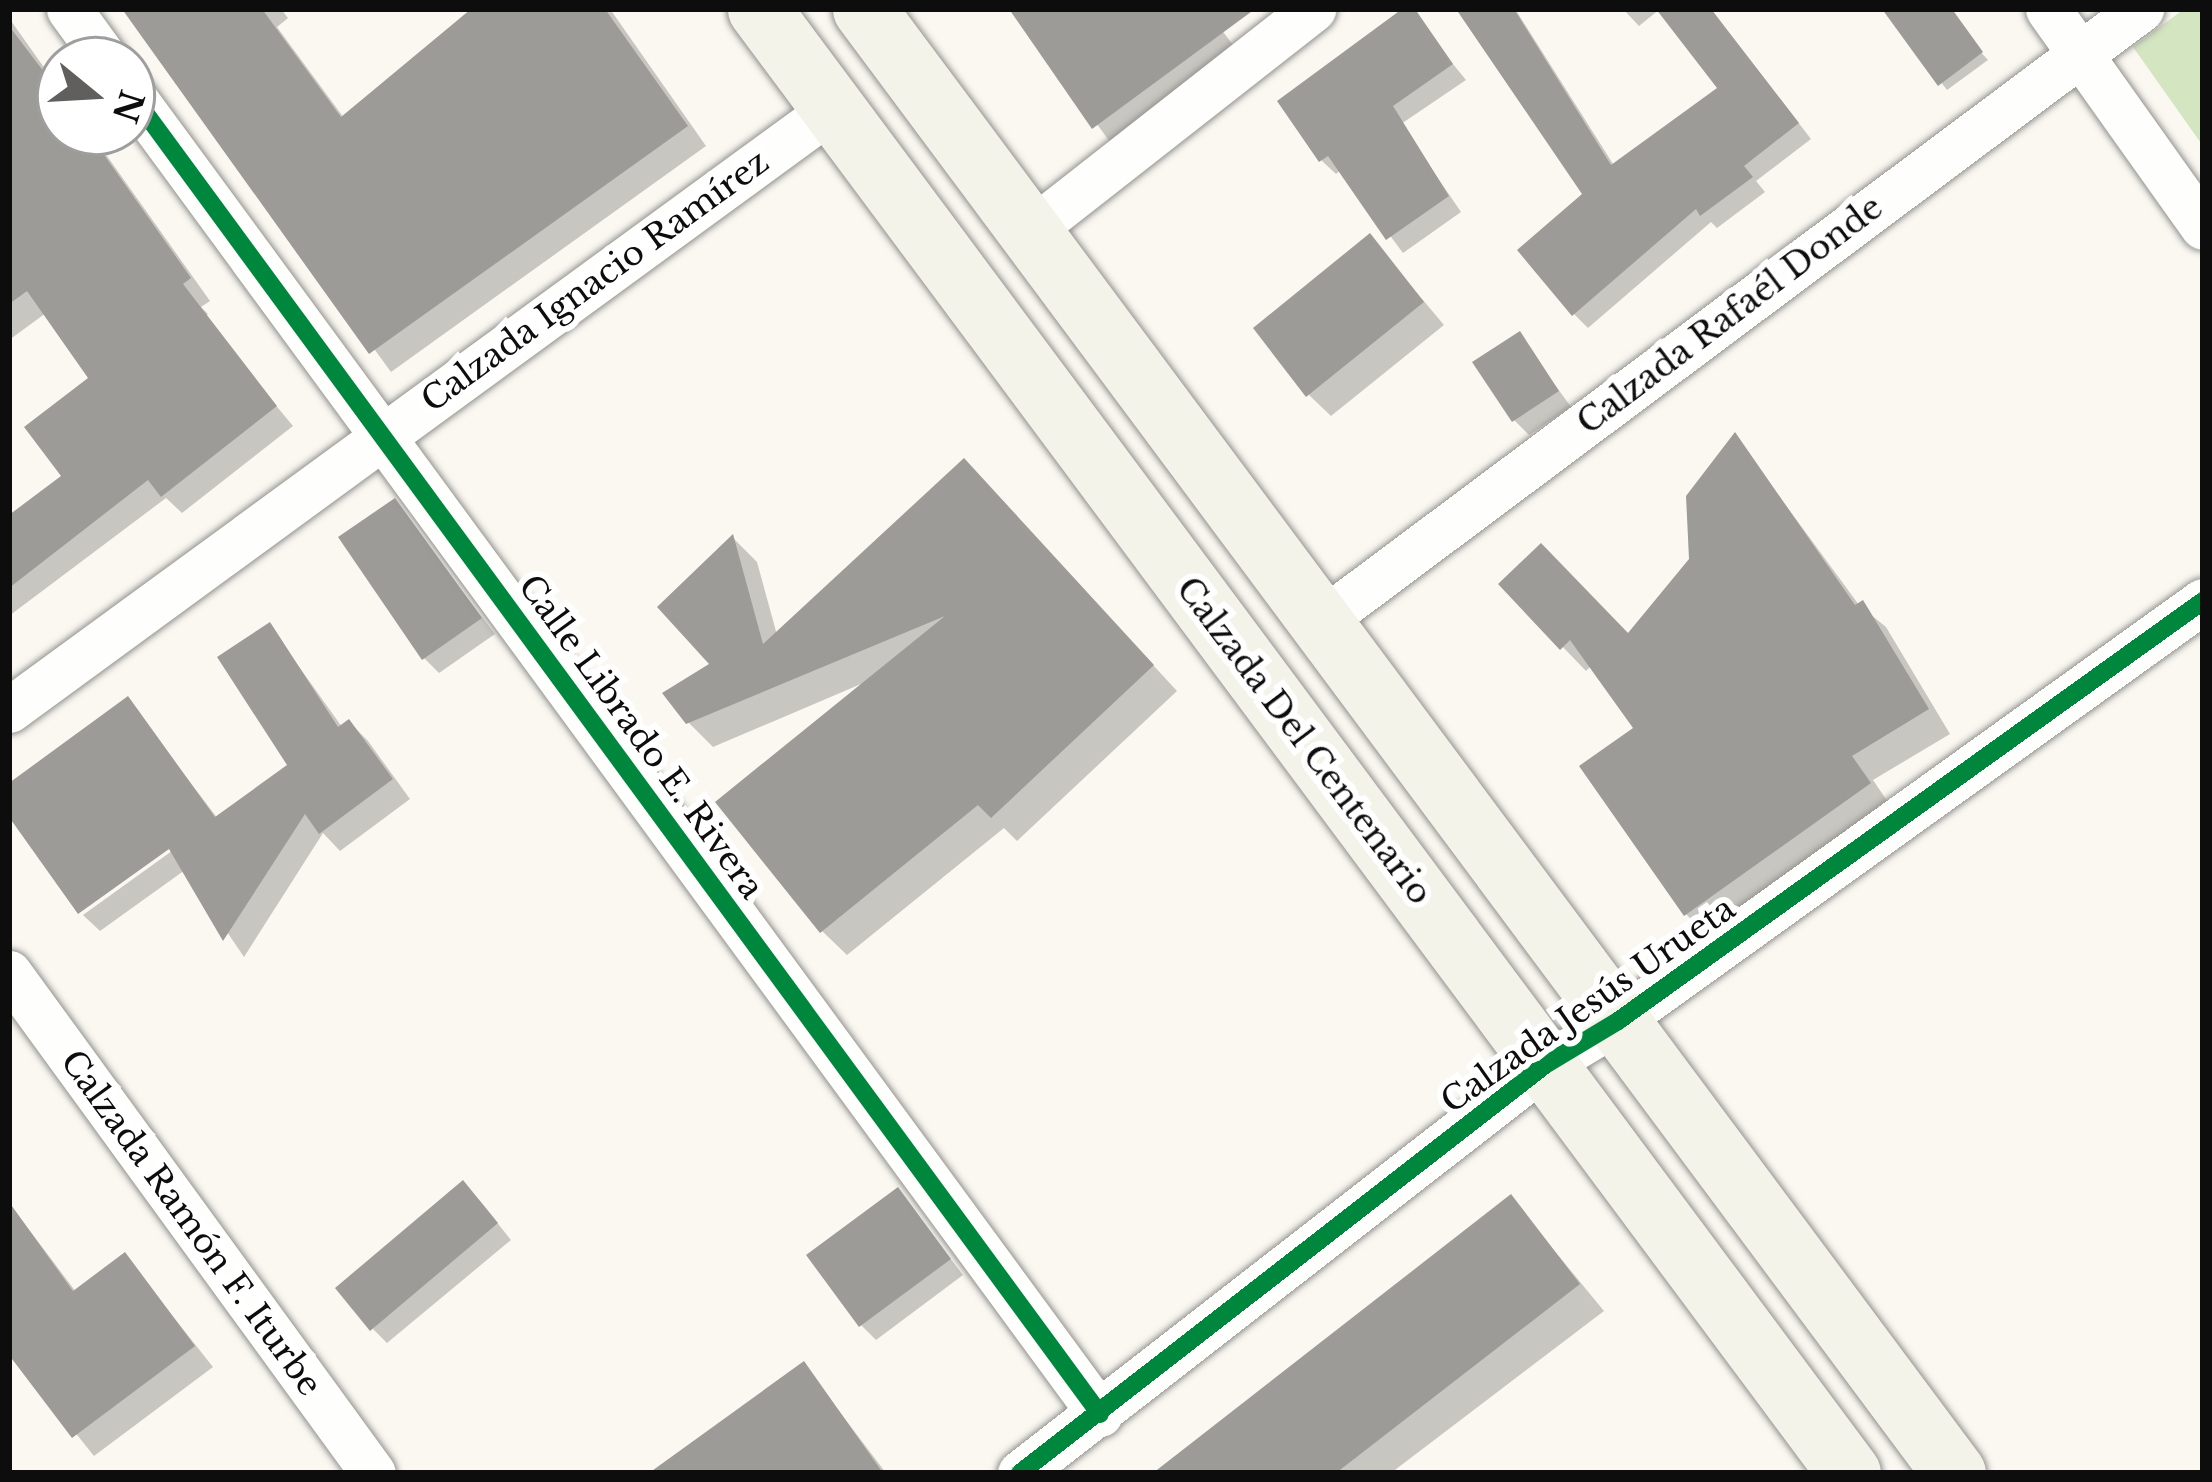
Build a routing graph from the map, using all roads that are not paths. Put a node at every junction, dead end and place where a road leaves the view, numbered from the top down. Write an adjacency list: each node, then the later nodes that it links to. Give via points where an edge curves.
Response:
1 (68, 9): 7 (street)
2 (759, 9): 9 (main road, Calzada Del Centenario)
3 (864, 9): 12 (main road)
4 (1313, 9): 12 (street)
5 (2048, 9): 8 (street)
6 (2141, 9): 8 (street, Calzada Rafaél Donde)
7 (88, 36)
8 (2081, 54): 11 (street); 15 (street, Calzada Rafaél Donde)
9 (832, 108): 13 (street, Calzada Ignacio Ramírez); 19 (main road, Calzada Del Centenario)
10 (156, 128): 13 (street, Calle Librado E. Rivera)
11 (2203, 227)
12 (1030, 231): 15 (main road)
13 (383, 436): 16 (street, Calzada Ignacio Ramírez); 20 (street, Calle Librado E. Rivera)
14 (2203, 601): 18 (street, Calzada Jesús Urueta)
15 (1320, 622): 18 (main road)
16 (9, 710)
17 (9, 974): 21 (street, Calzada Ramón F. Iturbe)
18 (1618, 1021): 19 (street, Calzada Jesús Urueta); 24 (main road)
19 (1545, 1065): 20 (street, Calzada Jesús Urueta); 23 (main road, Calzada Del Centenario)
20 (1100, 1414): 22 (street, Calzada Jesús Urueta)
21 (373, 1473)
22 (1020, 1473)
23 (1849, 1473)
24 (1954, 1473)

